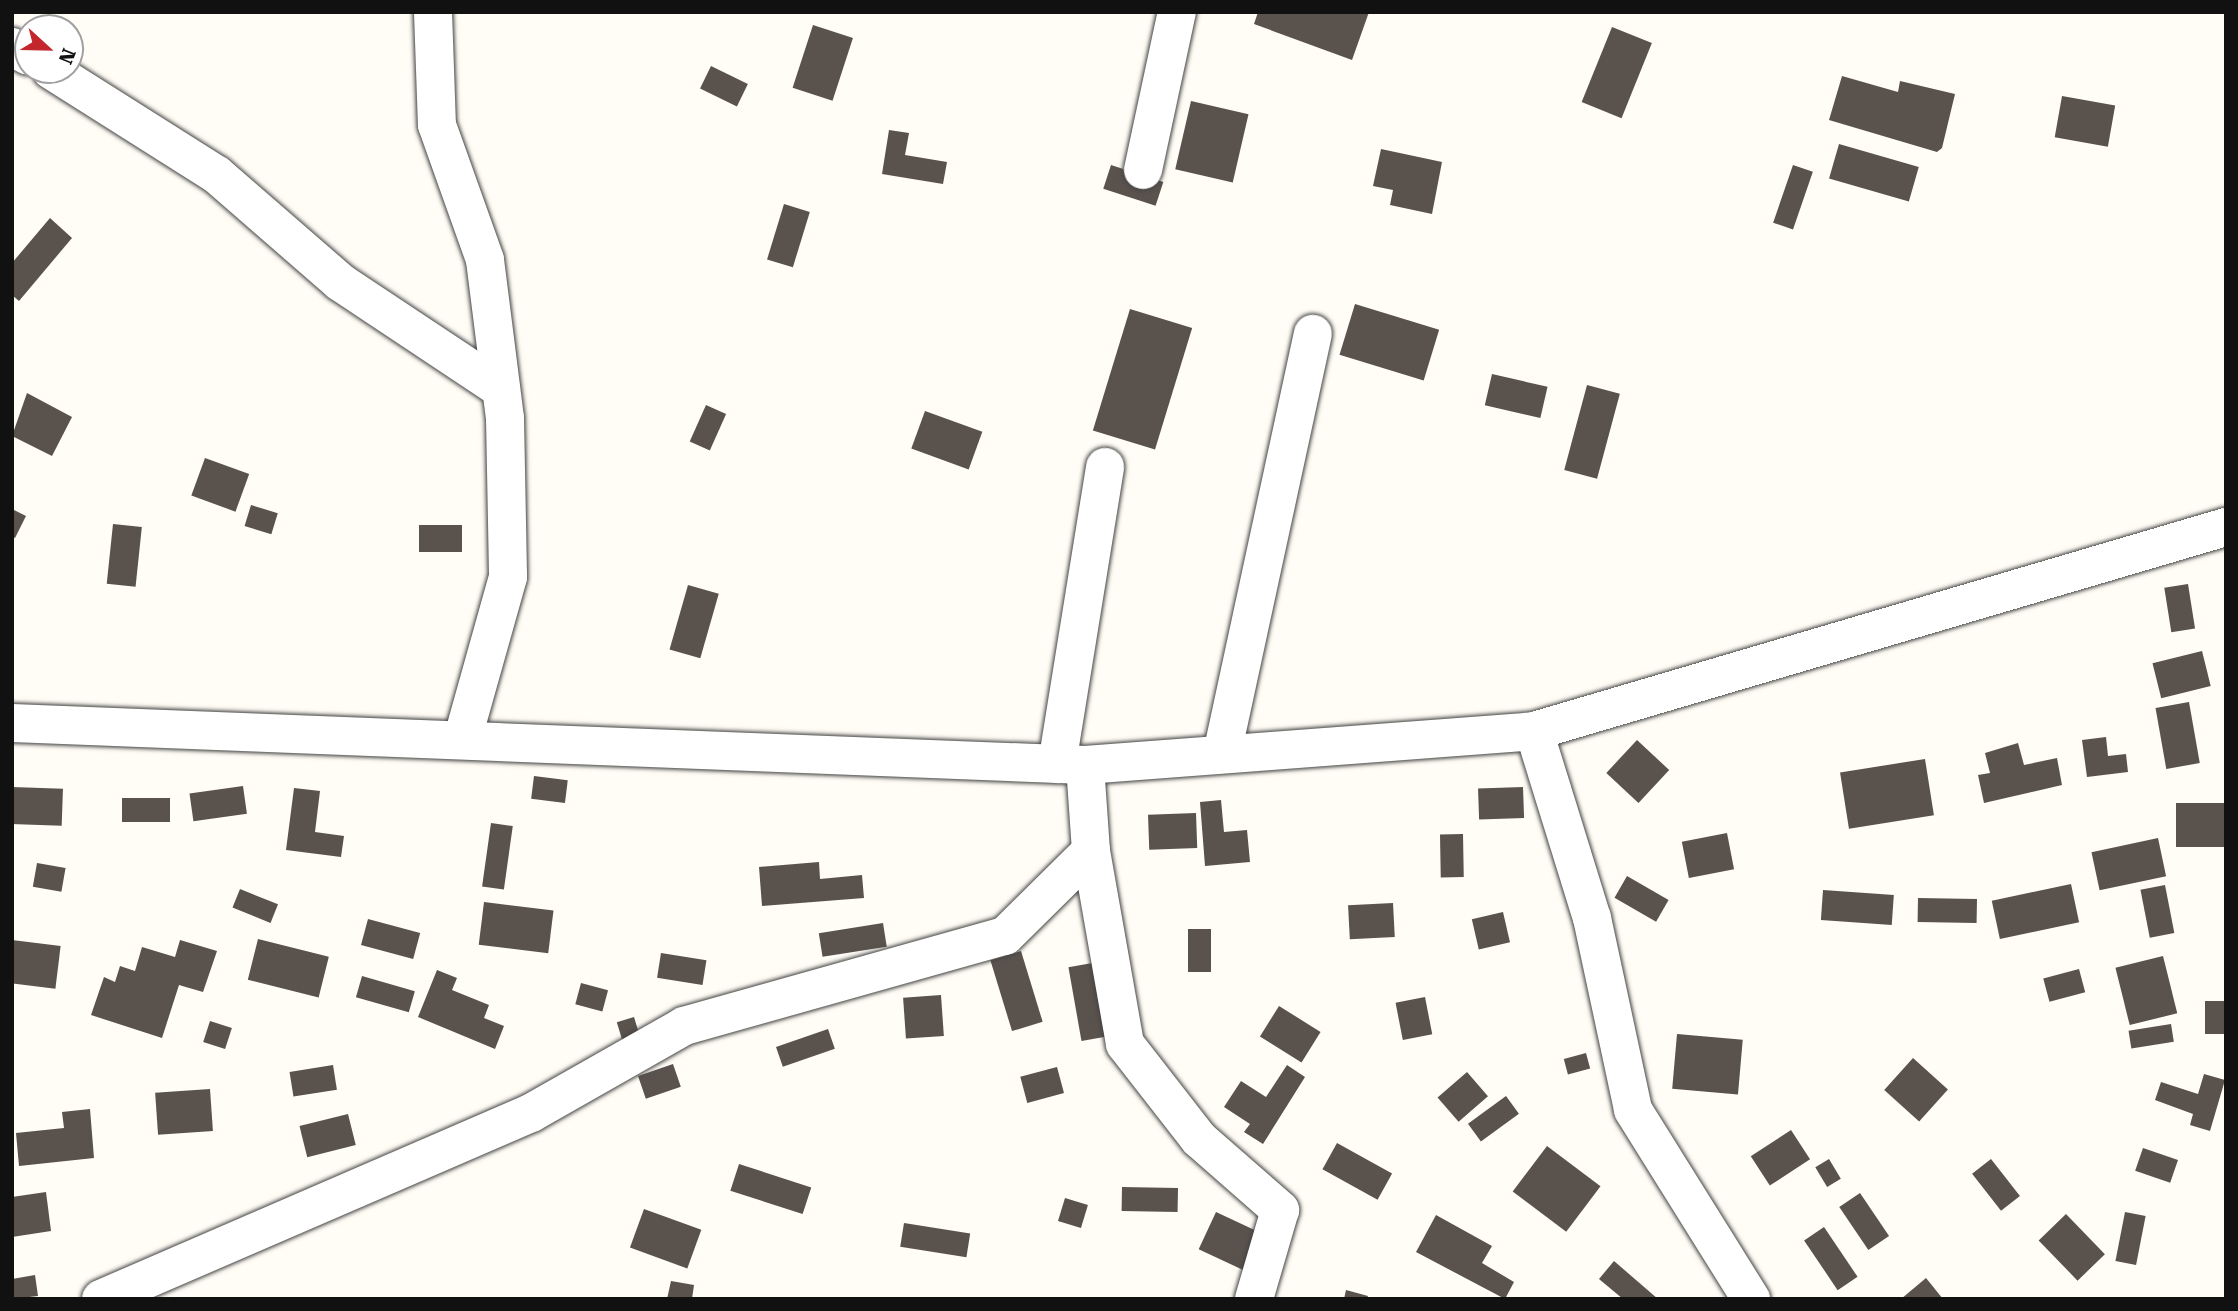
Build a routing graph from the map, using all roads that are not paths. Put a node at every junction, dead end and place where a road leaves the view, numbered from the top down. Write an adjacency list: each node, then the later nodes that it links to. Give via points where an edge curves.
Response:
1 (433, 12): 6 (street, via 437,125 485,260)
2 (1177, 12): 4 (street)
3 (73, 84): 6 (street, via 217,175 340,282)
4 (1143, 170)
5 (1314, 334): 12 (street)
6 (501, 389): 11 (street, via 508,577)
7 (1105, 467): 13 (street)
8 (2226, 527): 10 (street)
9 (12, 723): 11 (street)
10 (1534, 731): 12 (street); 17 (street, via 1592,918 1633,1110)
11 (463, 737): 13 (street)
12 (1222, 754): 13 (street)
13 (1071, 765): 14 (street)
14 (1091, 851): 15 (street, via 1005,936 684,1026 531,1113); 16 (street, via 1125,1044 1199,1139 1280,1210)
15 (101, 1299)
16 (1254, 1299)
17 (1751, 1299)

